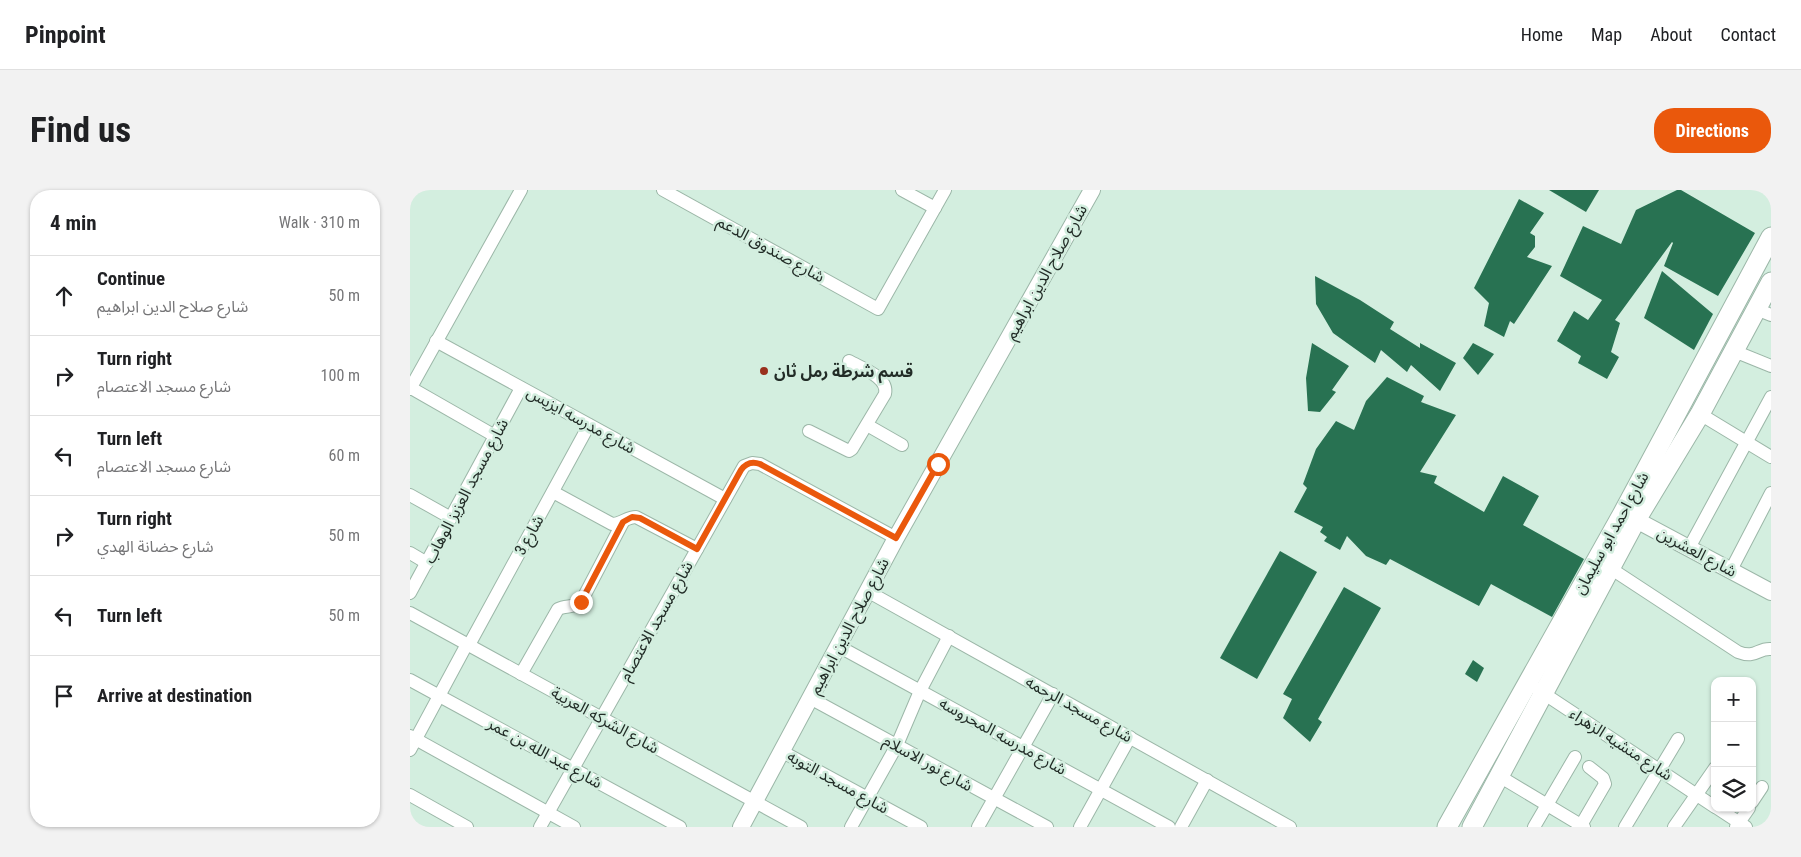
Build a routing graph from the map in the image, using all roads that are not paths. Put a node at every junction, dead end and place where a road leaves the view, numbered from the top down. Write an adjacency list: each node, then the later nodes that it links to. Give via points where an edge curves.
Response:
1 (522, 190): 10 (street)
2 (663, 190): 6 (street, شارع صندوق الدعم, via 878,309)
3 (902, 190): 6 (street)
4 (945, 190): 6 (street)
5 (1092, 190): 32 (street, شارع صلاح الدين ابراهيم)
6 (935, 208)
7 (1771, 238): 29 (main road, شارع احمد ابو سليمان)
8 (1771, 282): 9 (main road, شارع احمد ابو سليمان)
9 (1764, 312): 11 (main road, شارع احمد ابو سليمان)
10 (436, 342): 14 (street); 15 (street, شارع مدرسه ايزيس)
11 (1734, 351): 13 (street); 17 (main road, شارع احمد ابو سليمان)
12 (849, 361): 19 (street, via 882,380 886,386 885,394)
13 (1771, 366)
14 (410, 388): 21 (street)
15 (521, 388): 18 (street, شارع مدرسه ايزيس); 21 (street, شارع مسجد العزيز الوهاب)
16 (1771, 397): 22 (street)
17 (1700, 414): 22 (street); 29 (main road, شارع احمد ابو سليمان)
18 (589, 425): 25 (street, شارع 3); 28 (street, شارع مدرسه ايزيس)
19 (867, 425): 20 (street, via 849,451); 23 (street)
20 (810, 430)
21 (495, 436): 30 (street, شارع مسجد العزيز الوهاب)
22 (1747, 443): 24 (street); 33 (street)
23 (902, 445)
24 (1771, 457)
25 (553, 492): 31 (street, via 612,524); 44 (street, شارع 3)
26 (1771, 493): 38 (street)
27 (410, 495): 30 (street)
28 (725, 499): 32 (street, شارع مسجد الاعتصام, via 744,466 756,463); 34 (street, شارع مسجد الاعتصام)
29 (1629, 516): 33 (street, شارع العشرين); 37 (main road, شارع احمد ابو سليمان); 49 (main road, شارع احمد ابو سليمان)
30 (451, 518): 36 (street, شارع مسجد العزيز الوهاب)
31 (623, 522): 34 (street, via 632,517 640,518); 47 (street, via 581,602 558,609)
32 (896, 538): 40 (street, شارع صلاح الدين ابراهيم)
33 (1689, 548): 38 (street, شارع العشرين)
34 (697, 549): 55 (street, شارع مسجد الاعتصام)
35 (410, 553): 36 (street)
36 (427, 563): 41 (street, شارع مسجد العزيز الوهاب)
37 (1610, 568): 46 (street, via 1738,652 1750,655); 51 (main road, شارع احمد ابو سليمان)
38 (1731, 570): 39 (street, شارع العشرين)
39 (1769, 587)
40 (868, 591): 43 (street, شارع مسجد الرحمه); 45 (street, شارع صلاح الدين ابراهيم)
41 (410, 593)
42 (410, 613): 44 (street, شارع الشركه العربية)
43 (949, 636): 50 (street); 52 (street, شارع مسجد الرحمه)
44 (468, 645): 47 (street, شارع الشركه العربية); 53 (street, شارع 3)
45 (838, 646): 50 (street, شارع مدرسه المحروسه); 54 (street, شارع صلاح الدين ابراهيم)
46 (1771, 649)
47 (520, 674): 55 (street, شارع الشركه العربية)
48 (410, 680): 53 (street, شارع عبد الله بن عمر)
49 (1527, 682): 51 (street, شارع منشيه الزهراء); 98 (main road, شارع احمد ابو سليمان)
50 (920, 691): 59 (street); 60 (street, شارع مدرسه المحروسه)
51 (1543, 693): 65 (street, شارع منشيه الزهراء); 67 (main road, شارع احمد ابو سليمان)
52 (1053, 694): 56 (street, شارع مسجد الرحمه); 60 (street)
53 (439, 696): 58 (street, شارع 3); 64 (street, شارع عبد الله بن عمر)
54 (810, 698): 59 (street, شارع نور الاسلام); 61 (street, شارع صلاح الدين ابراهيم)
55 (602, 718): 64 (street, شارع مسجد الاعتصام); 76 (street, شارع الشركه العربية)
56 (1130, 737): 68 (street, شارع مسجد الرحمه); 70 (street)
57 (1678, 739): 65 (street)
58 (412, 741): 79 (street)
59 (896, 745): 74 (street); 75 (street, شارع نور الاسلام)
60 (1023, 747): 70 (street, شارع مدرسه المحروسه); 75 (street)
61 (781, 751): 74 (street, شارع مسجد التوبه); 76 (street, شارع صلاح الدين ابراهيم)
62 (1575, 757): 78 (street)
63 (1589, 767): 82 (street, via 1603,778 1605,784)
64 (573, 769): 79 (street, شارع مسجد الاعتصام); 87 (street, شارع عبد الله بن عمر)
65 (1660, 770): 72 (street, شارع منشيه الزهراء); 101 (street)
66 (1711, 774): 72 (street)
67 (1499, 776): 78 (street); 99 (main road, شارع احمد ابو سليمان)
68 (1207, 780): 96 (street); 97 (street, شارع مسجد الرحمه)
69 (1762, 787): 73 (street)
70 (1101, 790): 94 (street); 95 (street, شارع مدرسه المحروسه)
71 (410, 795): 84 (street)
72 (1697, 795): 77 (street, شارع منشيه الزهراء); 102 (street)
73 (1756, 796)
74 (867, 798): 90 (street); 91 (street, شارع مسجد التوبه)
75 (994, 798): 92 (street); 93 (street, شارع نور الاسلام)
76 (754, 802): 88 (street, شارع صلاح الدين ابراهيم); 89 (street, شارع الشركه العربية)
77 (1711, 804)
78 (1547, 805): 82 (street); 100 (street)
79 (548, 812): 85 (street, شارع مسجد الاعتصام); 86 (street)
80 (1722, 812): 83 (street, شارع منشيه الزهراء)
81 (1746, 812): 83 (street)
82 (1582, 826)
83 (1740, 826)
84 (467, 827)
85 (540, 827)
86 (574, 827)
87 (680, 827)
88 (741, 827)
89 (800, 827)
90 (851, 827)
91 (921, 827)
92 (978, 827)
93 (1047, 827)
94 (1080, 827)
95 (1169, 827)
96 (1181, 827)
97 (1290, 827)
98 (1447, 827)
99 (1472, 827)
100 (1534, 827)
101 (1625, 827)
102 (1674, 827)

